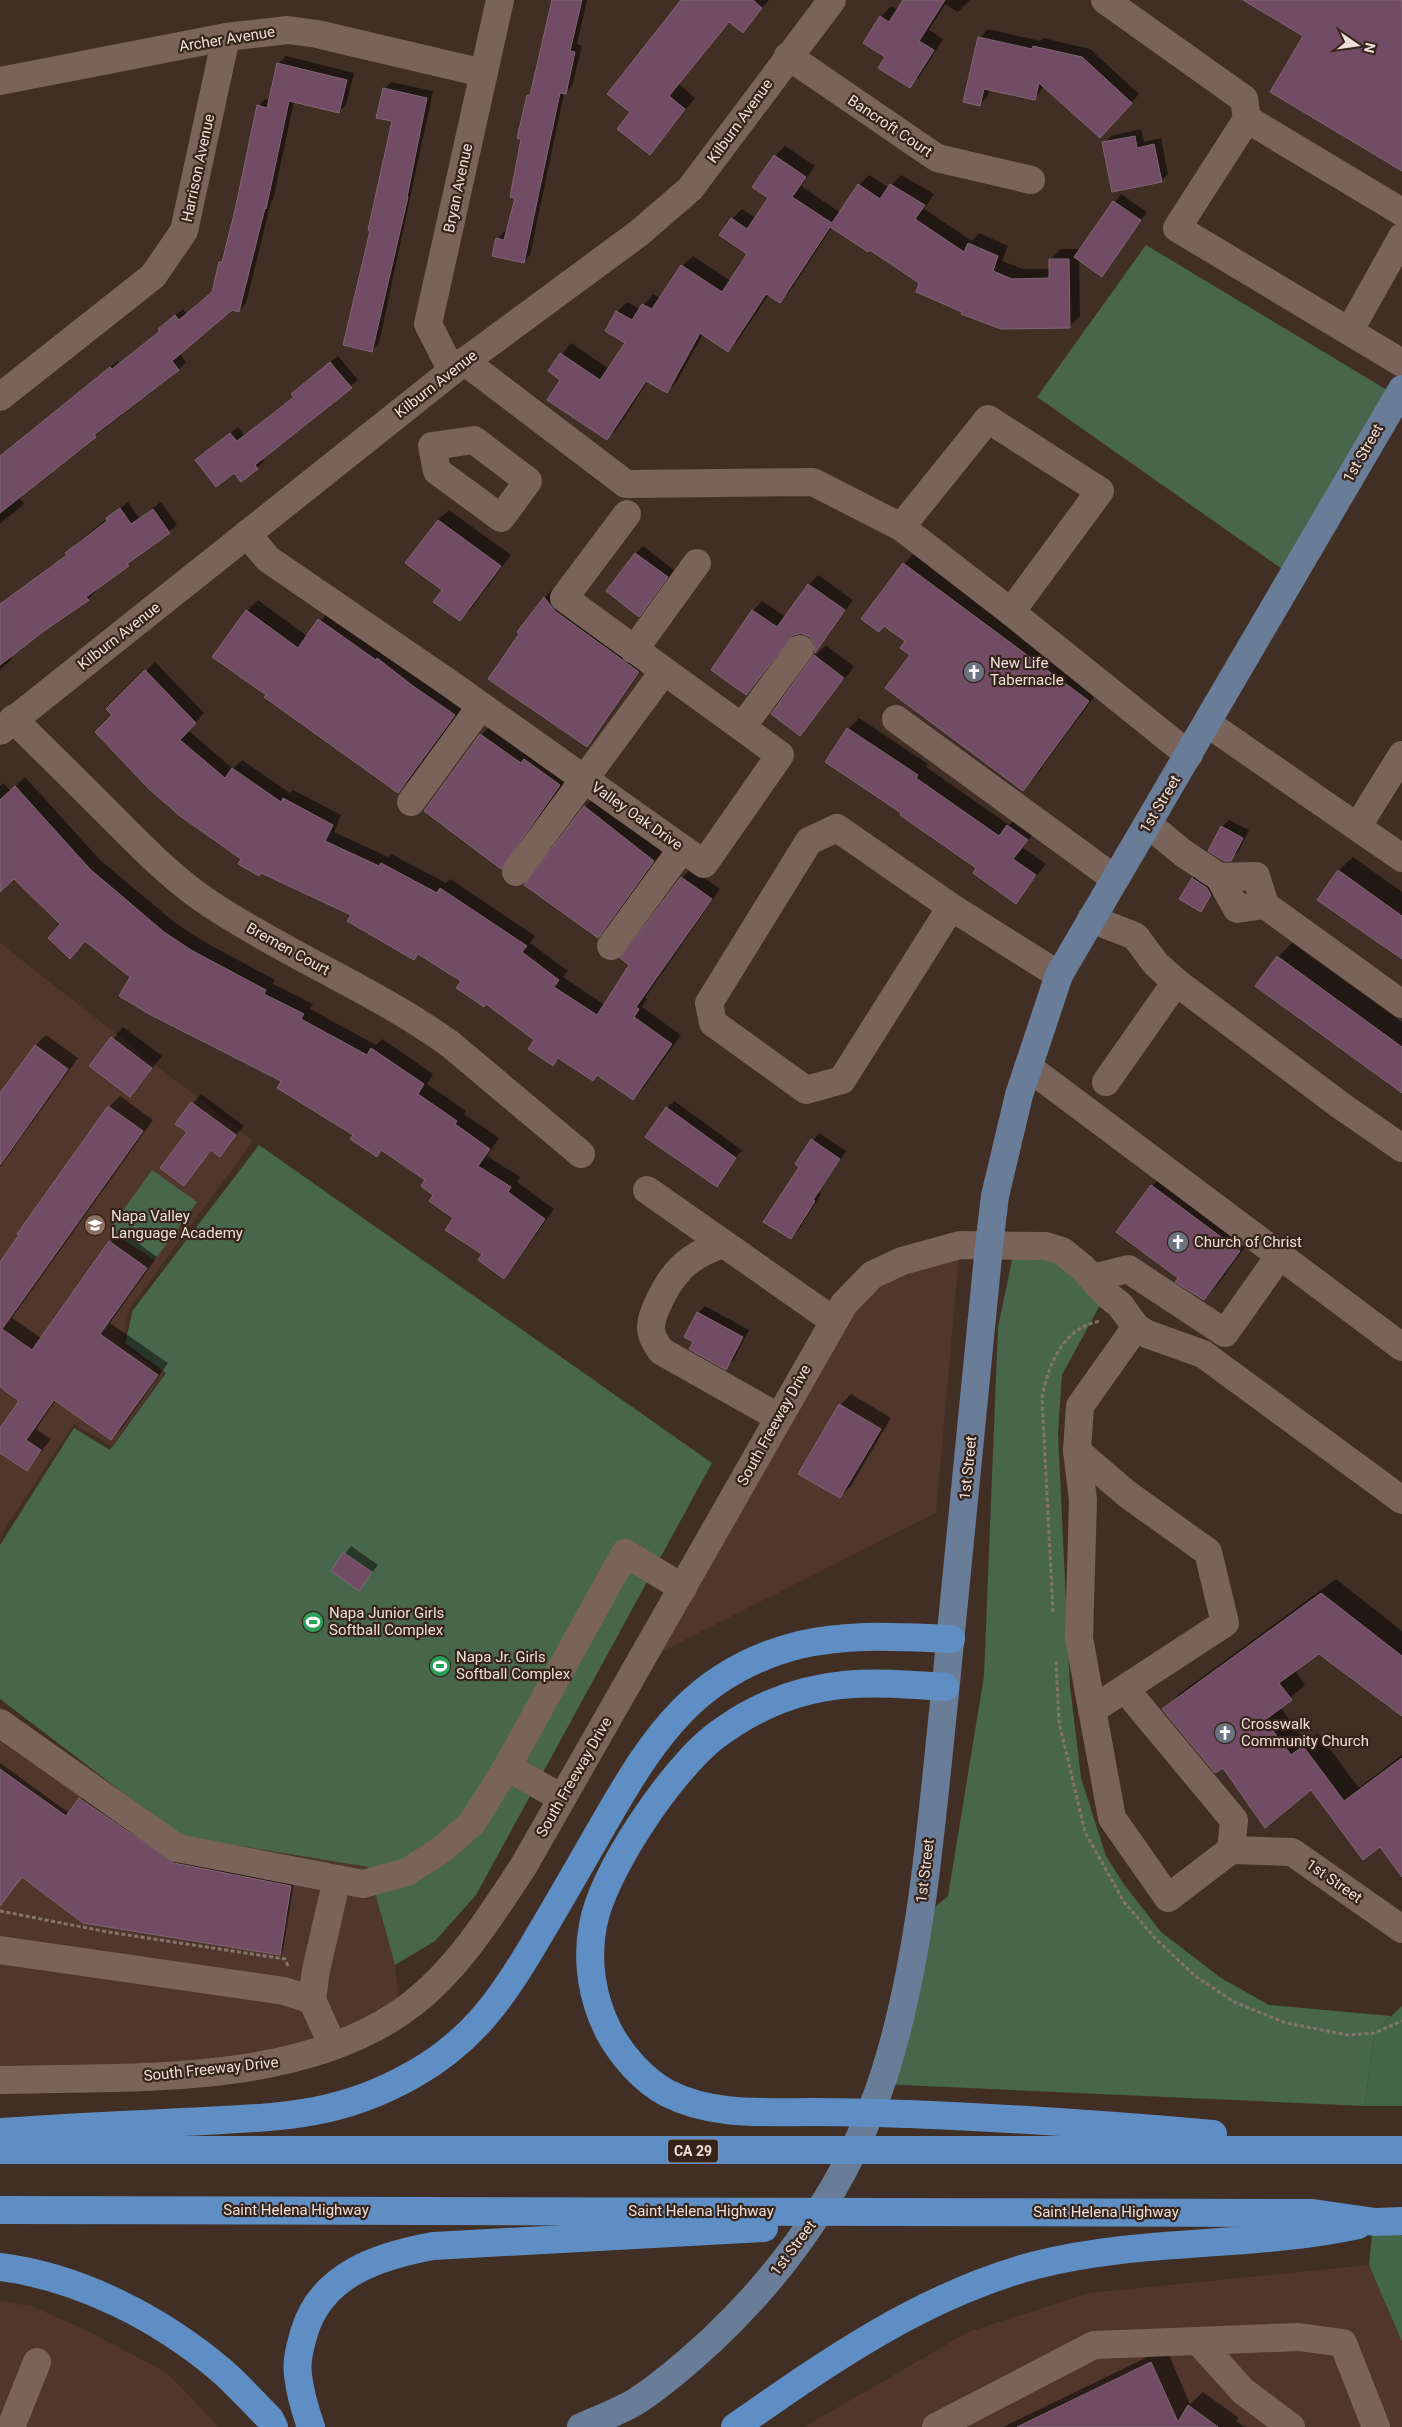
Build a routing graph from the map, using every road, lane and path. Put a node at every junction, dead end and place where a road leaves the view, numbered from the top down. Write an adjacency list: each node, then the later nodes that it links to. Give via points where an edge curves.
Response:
1 (500, 0): 6 (street, Bryan Avenue)
2 (832, 0): 5 (street, Kilburn Avenue)
3 (1105, 0): 8 (street, via 1244,99)
4 (226, 37): 6 (street, Archer Avenue, via 288,30 317,34); 7 (street, Archer Avenue); 15 (street, Harrison Avenue, via 184,232 153,276)
5 (788, 56): 9 (street, Bancroft Court, via 937,158); 14 (street, Kilburn Avenue, via 690,189 639,233)
6 (483, 73): 14 (street, Bryan Avenue, via 428,324)
7 (0, 81)
8 (1247, 119): 10 (street); 12 (street, via 1177,228)
9 (1030, 180)
10 (1402, 212)
11 (1402, 237): 12 (street)
12 (1350, 330): 13 (street)
13 (1402, 363)
14 (458, 366): 18 (street, via 626,484 813,482); 19 (street, Kilburn Avenue)
15 (0, 397)
16 (1399, 401): 27 (main road, 1st Street)
17 (627, 514): 23 (street, Valley Oak Drive, via 564,598)
18 (901, 527): 21 (street); 21 (street, via 988,419 1100,491)
19 (247, 534): 25 (street, Valley Oak Drive, via 268,559); 28 (street, Kilburn Avenue)
20 (697, 563): 23 (street)
21 (1011, 612): 30 (street)
22 (800, 649): 29 (street)
23 (634, 650): 24 (street, Valley Oak Drive)
24 (664, 671): 29 (street, Valley Oak Drive); 32 (street)
25 (481, 706): 32 (street, Valley Oak Drive); 33 (street)
26 (896, 719): 39 (street)
27 (1207, 723): 30 (main road, 1st Street); 35 (street)
28 (7, 725): 49 (street, Bremen Court, via 173,877 266,938 427,1027)
29 (742, 727): 36 (street, Valley Oak Drive, via 780,755 704,864)
30 (1189, 755): 34 (main road, 1st Street)
31 (1402, 755): 35 (street)
32 (583, 778): 36 (street, Valley Oak Drive); 38 (street)
33 (412, 802)
34 (1148, 824): 39 (main road, 1st Street); 45 (street, via 1183,853 1220,877 1238,909 1265,905)
35 (1358, 826): 37 (street)
36 (682, 849): 42 (street)
37 (1402, 858)
38 (516, 872)
39 (1116, 879): 41 (main road, 1st Street)
40 (951, 907): 40 (street, via 837,828 809,841 709,1002 713,1024 806,1090 842,1080); 43 (street)
41 (1091, 920): 43 (main road, 1st Street); 44 (street, via 1135,936 1156,964)
42 (612, 946)
43 (1060, 975): 46 (main road, 1st Street)
44 (1176, 982): 47 (street); 48 (street)
45 (1402, 1004)
46 (1028, 1068): 52 (main road, 1st Street, via 995,1196); 53 (street)
47 (1106, 1082)
48 (1402, 1148)
49 (581, 1154)
50 (647, 1190): 51 (street)
51 (722, 1244): 55 (street); 58 (street, via 700,1252 679,1268 663,1290 653,1316 651,1333 661,1351)
52 (989, 1246): 54 (street, via 1046,1246 1062,1251); 55 (street, South Freeway Drive, via 960,1245 902,1261 872,1275 844,1304); 62 (main road, 1st Street)
53 (1280, 1255): 54 (street, via 1225,1333 1128,1269); 57 (street)
54 (1094, 1278): 56 (street)
55 (834, 1321): 58 (street, South Freeway Drive)
56 (1136, 1326): 59 (street, via 1080,1406); 60 (street, via 1147,1334 1203,1354)
57 (1402, 1347)
58 (778, 1417): 61 (street, South Freeway Drive)
59 (1076, 1451): 64 (street, via 1127,1494 1208,1552 1225,1623); 65 (street, via 1083,1500 1080,1638)
60 (1402, 1500)
61 (683, 1588): 67 (street, via 625,1553); 68 (street, South Freeway Drive)
62 (951, 1639): 63 (main road, 1st Street); 78 (highway, via 885,1636 833,1639 759,1659 721,1677 690,1702 662,1732 636,1769 527,1957 486,2016 441,2057 392,2086 366,2098 306,2114)
63 (946, 1687): 80 (highway, via 884,1682 840,1684 796,1693 753,1712 713,1738 683,1769 646,1816 620,1860 608,1881 593,1924 590,1967 598,2007 615,2042 636,2069 665,2092 704,2107 725,2110 938,2116); 89 (main road, 1st Street, via 921,1906 892,2049 867,2121 832,2190 798,2244 743,2309 696,2355)
64 (1125, 1689): 65 (street); 69 (street, via 1234,1820)
65 (1092, 1710): 69 (street, via 1112,1818 1168,1898)
66 (0, 1723): 70 (street, via 177,1848)
67 (507, 1767): 68 (street); 70 (street, via 472,1823 442,1850 407,1872 383,1880 363,1884)
68 (562, 1798): 76 (street, South Freeway Drive, via 523,1866 483,1926 445,1973 389,2020 368,2033)
69 (1232, 1850): 72 (street, 1st Street, via 1292,1852)
70 (337, 1879): 75 (street)
71 (0, 1911): 74 (path, via 108,1932 285,1959)
72 (1402, 1928)
73 (0, 1950): 75 (street, via 284,1991)
74 (289, 1970)
75 (312, 2000): 76 (street)
76 (333, 2046): 77 (street, South Freeway Drive, via 292,2060 243,2069 147,2076)
77 (0, 2080)
78 (0, 2132)
79 (0, 2150): 80 (highway, CA 29)
80 (1394, 2150)
81 (0, 2210): 82 (highway, Saint Helena Highway)
82 (1011, 2212): 84 (highway, Saint Helena Highway, via 1313,2213); 93 (highway, via 433,2246 386,2256 363,2266 333,2287 314,2310 305,2329 298,2352 297,2373)
83 (1402, 2221): 84 (highway, Saint Helena Highway)
84 (1375, 2222): 96 (highway, via 1316,2234 1086,2256 1037,2265 992,2279 946,2296 898,2320 853,2346)
85 (0, 2267): 88 (highway, via 66,2282 126,2308 202,2355)
86 (1198, 2341): 97 (street, via 1094,2345); 98 (street, via 1243,2391); 99 (street, via 1299,2337 1343,2342)
87 (37, 2362): 90 (street)
88 (242, 2390): 91 (highway); 92 (highway)
89 (634, 2402): 94 (main road, 1st Street); 95 (main road, 1st Street)
90 (11, 2427)
91 (253, 2427)
92 (274, 2427)
93 (311, 2427)
94 (581, 2427)
95 (612, 2427)
96 (735, 2427)
97 (936, 2427)
98 (1291, 2427)
99 (1376, 2427)

